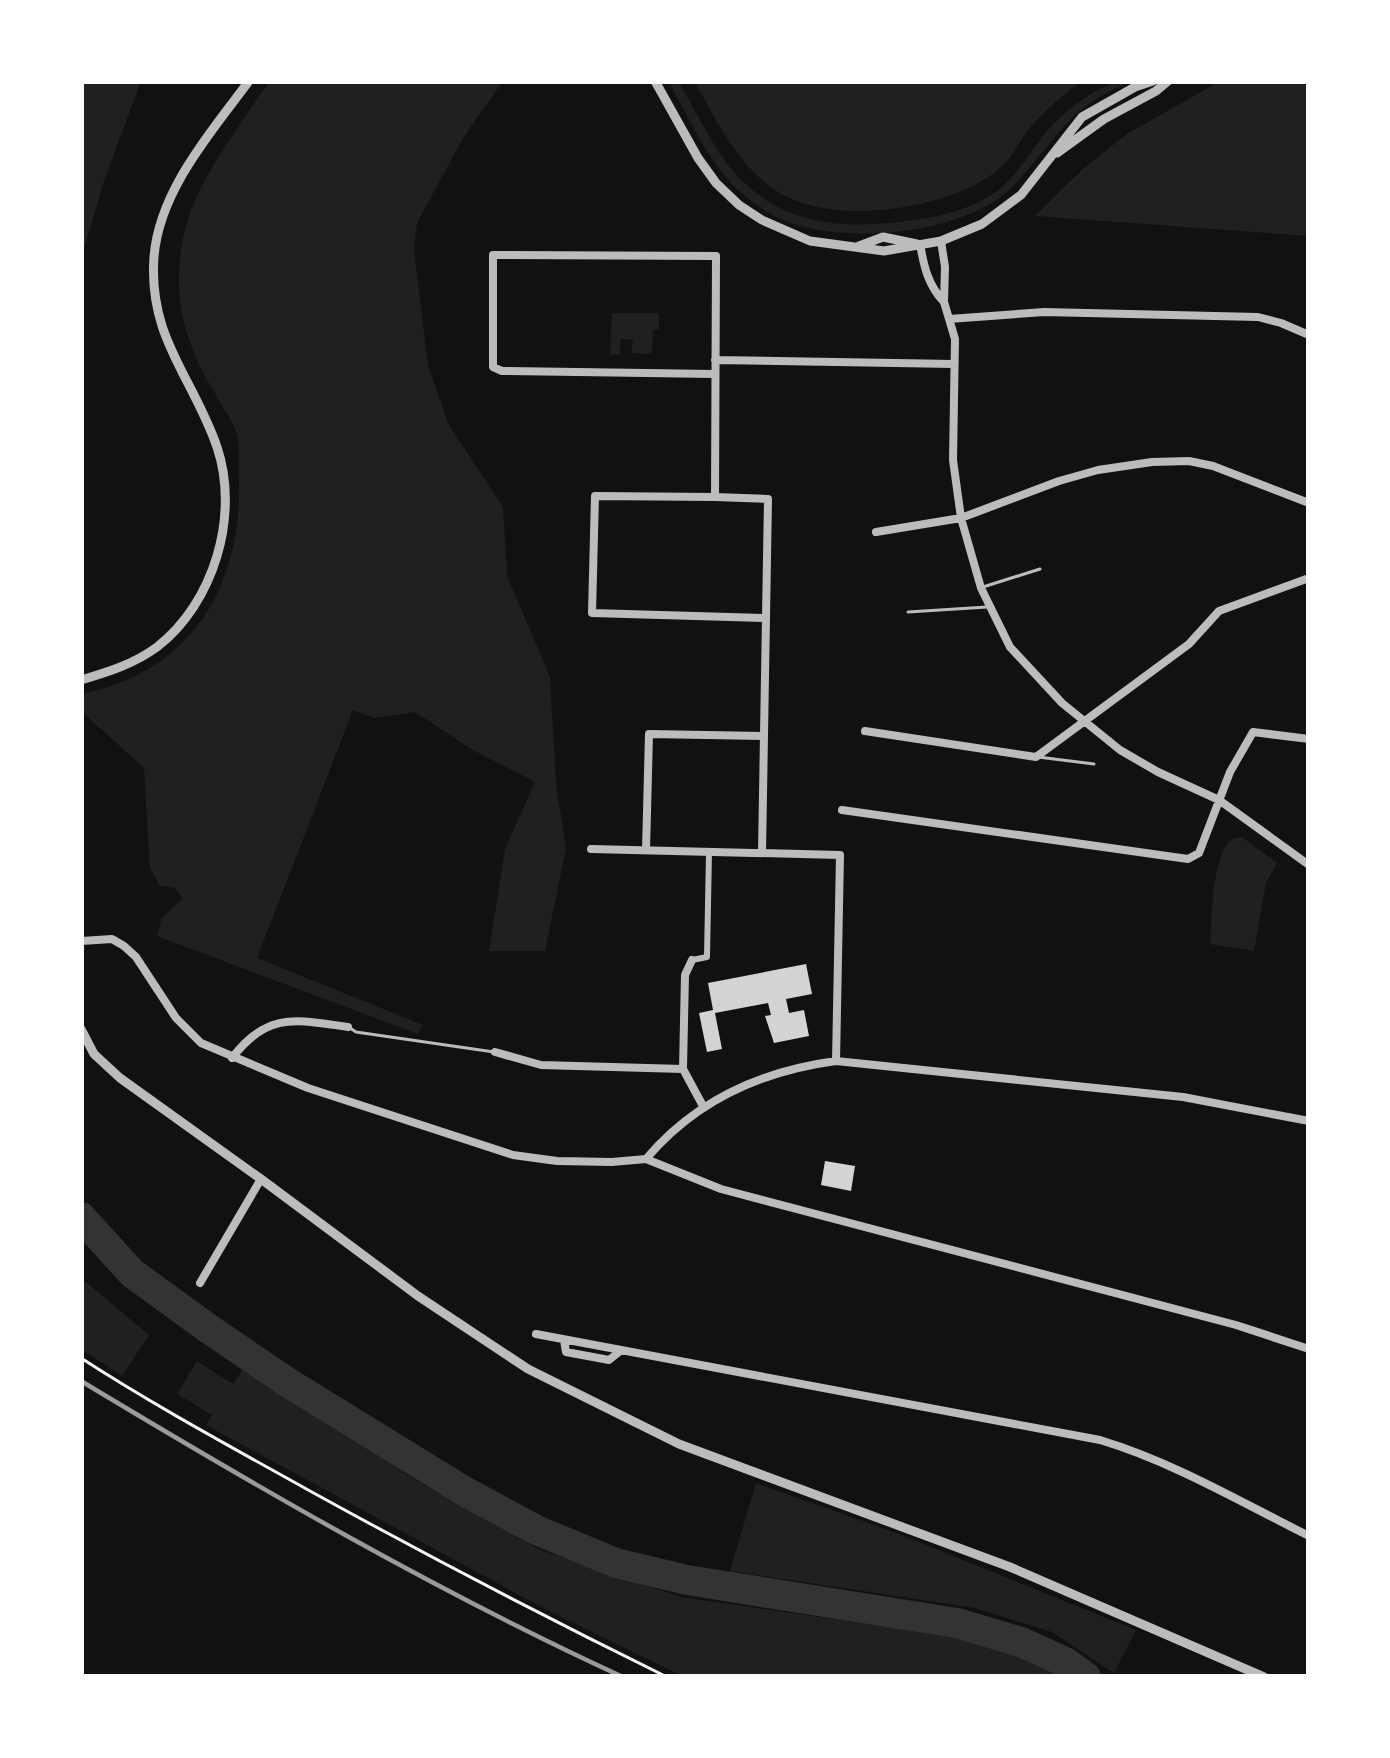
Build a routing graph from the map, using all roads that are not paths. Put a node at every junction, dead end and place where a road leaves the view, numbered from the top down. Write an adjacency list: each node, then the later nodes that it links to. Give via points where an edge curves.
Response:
1 (249, 81): 24 (street, via 177,186 154,259 160,328 218,448 226,510 220,542 201,593 176,629 132,662)
2 (656, 81): 7 (street, via 698,158 740,205 810,241 884,250)
3 (1153, 81): 5 (street, via 1082,116)
4 (1168, 81): 5 (street)
5 (1052, 156): 6 (street, via 1004,210)
6 (940, 241): 7 (street); 8 (street)
7 (920, 244): 8 (street, via 932,290)
8 (944, 302): 9 (street)
9 (949, 319): 10 (street, via 1043,311 1258,317); 12 (street)
10 (1309, 335)
11 (715, 360): 12 (street); 13 (street); 13 (street, via 716,256 494,255 493,367)
12 (954, 364): 16 (street)
13 (715, 374): 14 (street)
14 (715, 497): 23 (street, via 768,499); 23 (street, via 595,496 592,613)
15 (1309, 503): 16 (street, via 1178,460 1098,470)
16 (961, 518): 17 (street); 20 (street)
17 (876, 532)
18 (1040, 569): 20 (lane)
19 (1309, 578): 25 (street, via 1220,611 1189,644)
20 (981, 588): 21 (street)
21 (988, 607): 22 (lane); 25 (street, via 1023,663)
22 (908, 612)
23 (766, 618): 27 (street)
24 (81, 680)
25 (1082, 722): 29 (street); 31 (street, via 1136,761)
26 (865, 731): 29 (street)
27 (764, 736): 34 (street, via 649,734); 36 (street)
28 (1309, 739): 31 (street, via 1253,731)
29 (1036, 757): 30 (lane)
30 (1094, 764)
31 (1219, 800): 32 (street, via 1199,854 1188,859); 37 (street)
32 (842, 810)
33 (591, 849): 34 (street)
34 (646, 850): 35 (street)
35 (709, 851): 36 (street); 39 (street, via 707,957)
36 (762, 853): 44 (street, via 840,855)
37 (1309, 865)
38 (81, 941): 43 (street, via 124,946 193,1037)
39 (692, 960): 45 (street)
40 (348, 1028): 42 (lane); 43 (street, via 277,1024 249,1036)
41 (81, 1029): 49 (street, via 120,1078)
42 (495, 1052): 45 (street, via 541,1065)
43 (232, 1058): 48 (street, via 488,1149 557,1161)
44 (836, 1061): 46 (street, via 764,1077); 47 (street, via 1166,1095)
45 (683, 1069): 46 (street)
46 (703, 1106): 48 (street)
47 (1309, 1121)
48 (646, 1159): 52 (street, via 722,1189)
49 (261, 1179): 50 (street); 54 (street, via 454,1322 558,1385 720,1461 1010,1568)
50 (200, 1283)
51 (536, 1334): 53 (street, via 1096,1439)
52 (1309, 1349)
53 (1309, 1536)
54 (1264, 1677)

